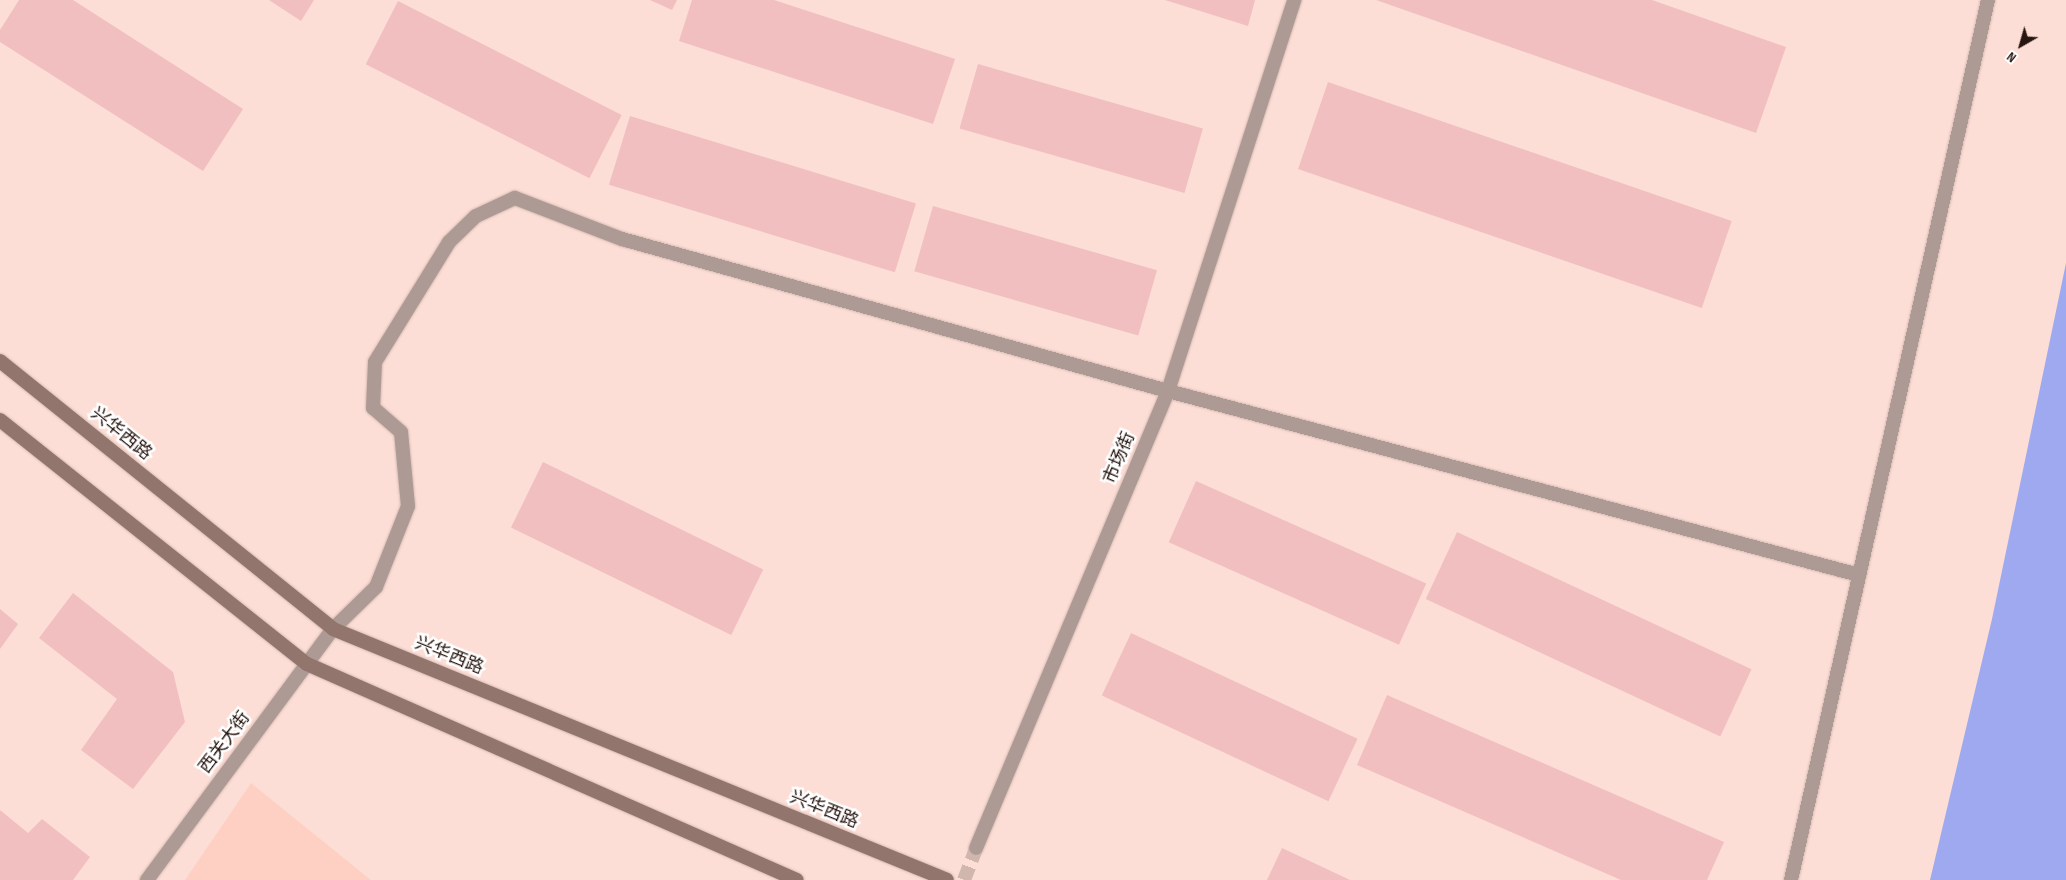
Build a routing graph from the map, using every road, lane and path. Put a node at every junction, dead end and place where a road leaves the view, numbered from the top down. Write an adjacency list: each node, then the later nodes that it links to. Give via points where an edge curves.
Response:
1 (1294, 0): 4 (street, 市场街)
2 (1988, 0): 6 (street)
3 (0, 361): 7 (main road, 兴华西路)
4 (1168, 391): 6 (street); 7 (street, 西关大街, via 622,239 515,198 476,216 449,242 375,362 373,408 401,432 408,506 376,587); 9 (street, 市场街)
5 (0, 420): 8 (main road)
6 (1859, 575): 13 (street)
7 (333, 629): 8 (street, 西关大街); 12 (main road, 兴华西路)
8 (307, 664): 10 (street, 西关大街); 11 (main road)
9 (976, 848)
10 (147, 880)
11 (797, 880)
12 (947, 880)
13 (1791, 880)

